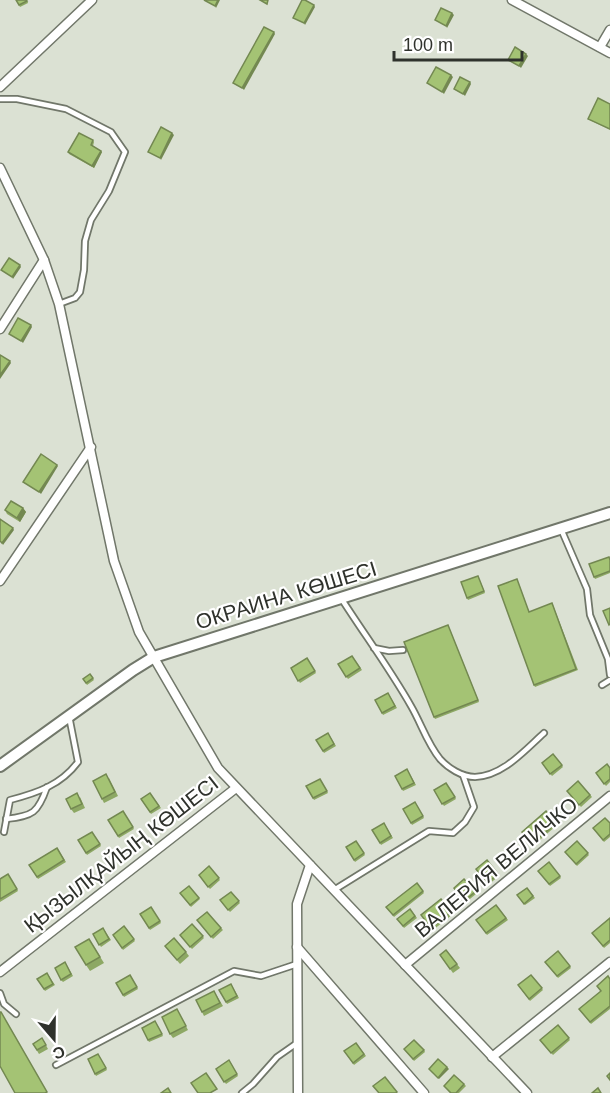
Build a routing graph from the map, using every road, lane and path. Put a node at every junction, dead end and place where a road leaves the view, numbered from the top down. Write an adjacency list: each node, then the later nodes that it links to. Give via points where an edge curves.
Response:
1 (92, 0): 6 (street)
2 (512, 0): 4 (street)
3 (610, 30): 4 (street)
4 (600, 47): 5 (street)
5 (610, 52)
6 (0, 87)
7 (0, 99): 10 (lane, via 66,109 111,132 125,152 110,191 91,220 80,292)
8 (1, 172): 9 (street)
9 (44, 260): 10 (street); 11 (street)
10 (59, 304): 12 (street)
11 (0, 329)
12 (91, 447): 15 (street); 19 (street, via 114,561 139,632)
13 (610, 513): 14 (street, ОКРАИНА КӨШЕСІ)
14 (561, 529): 16 (street, ОКРАИНА КӨШЕСІ); 20 (lane, via 587,590 590,615 608,659)
15 (0, 581)
16 (340, 598): 17 (lane); 19 (street, ОКРАИНА КӨШЕСІ)
17 (374, 648): 18 (lane); 25 (lane, via 438,757 448,768)
18 (403, 650)
19 (154, 657): 22 (street, ОКРАИНА КӨШЕСІ); 27 (street, via 218,768)
20 (610, 677): 21 (lane)
21 (602, 685)
22 (69, 716): 24 (street, ОКРАИНА КӨШЕСІ); 26 (lane, via 78,762)
23 (544, 733): 25 (lane, via 493,773)
24 (0, 766)
25 (463, 775): 32 (lane, via 474,807 453,833 429,831)
26 (47, 787): 29 (lane, via 42,802 28,817); 29 (lane, via 10,800)
27 (236, 788): 31 (street); 37 (street, ҚЫЗЫЛҚАЙЫҢ КӨШЕСІ)
28 (610, 796): 36 (street, ВАЛЕРИЯ ВЕЛИЧКО)
29 (6, 819): 30 (lane)
30 (4, 832)
31 (310, 865): 32 (street); 33 (street, via 297,904)
32 (334, 890): 36 (street)
33 (296, 947): 35 (street); 45 (street)
34 (610, 962): 41 (street)
35 (297, 964): 40 (street); 42 (lane, via 261,976 234,971)
36 (405, 965): 41 (street)
37 (0, 972)
38 (0, 993): 39 (lane, via 4,1004)
39 (15, 1014)
40 (297, 1043): 43 (lane, via 277,1057); 44 (street)
41 (492, 1057): 46 (street)
42 (56, 1065)
43 (242, 1093)
44 (298, 1093)
45 (424, 1093)
46 (527, 1093)

